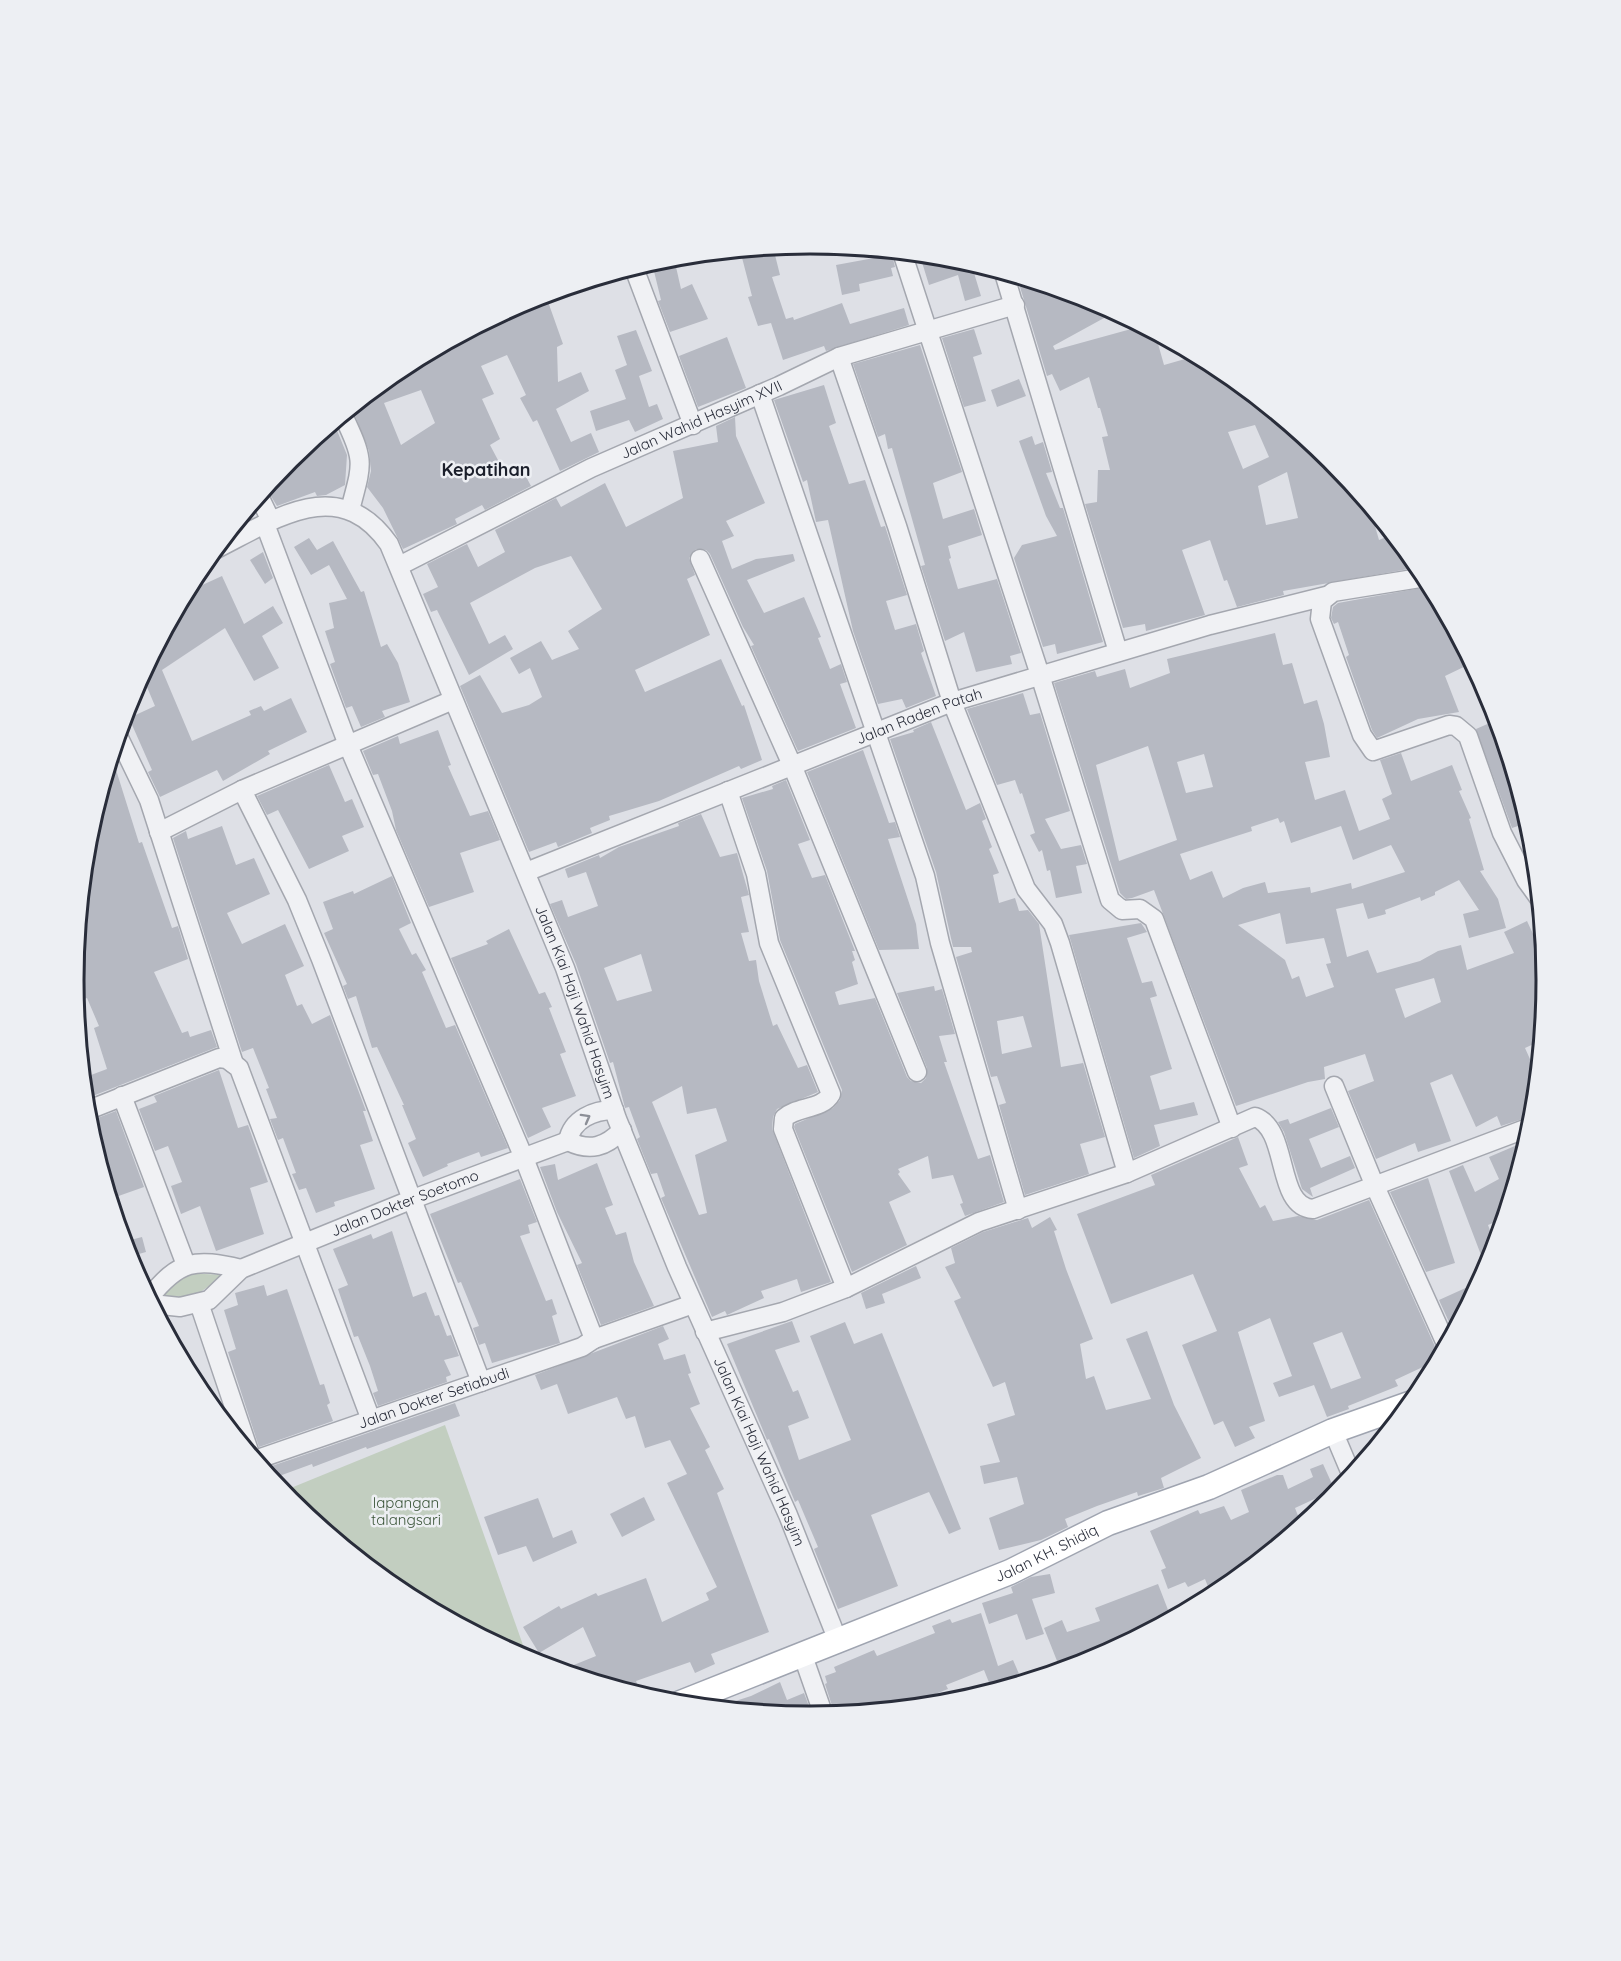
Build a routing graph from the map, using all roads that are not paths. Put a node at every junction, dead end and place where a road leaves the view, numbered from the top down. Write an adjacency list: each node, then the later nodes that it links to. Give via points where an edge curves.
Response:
1 (904, 260): 5 (street)
2 (637, 276): 9 (street)
3 (1007, 281): 4 (street)
4 (1015, 305): 5 (street, Jalan Wahid Hasyim XVII); 18 (street)
5 (926, 330): 6 (street, Jalan Wahid Hasyim XVII); 19 (street)
6 (839, 357): 7 (street, Jalan Wahid Hasyim XVII); 21 (street)
7 (760, 394): 9 (street, Jalan Wahid Hasyim XVII); 22 (street)
8 (346, 422): 11 (street, via 362,466)
9 (693, 425): 15 (street, Jalan Wahid Hasyim XVII, via 591,468)
10 (262, 504): 12 (street)
11 (350, 510): 12 (street, Jalan Kiai Haji Wahid Hasyim, via 311,506); 15 (street, Jalan Kiai Haji Wahid Hasyim, via 377,527)
12 (268, 523): 13 (street, Jalan Kiai Haji Wahid Hasyim); 23 (street)
13 (232, 541)
14 (700, 559): 25 (street)
15 (399, 567): 20 (street, Jalan Kiai Haji Wahid Hasyim)
16 (1416, 578): 17 (street, Jalan Raden Patah)
17 (1326, 596): 18 (street, Jalan Raden Patah); 30 (street, via 1319,609 1320,619 1368,746 1377,752 1449,725 1462,730 1471,743 1502,833)
18 (1118, 652): 19 (street, Jalan Raden Patah)
19 (1040, 675): 21 (street, Jalan Raden Patah); 37 (street, via 1110,900 1122,910 1140,909 1154,919)
20 (453, 700): 23 (street); 29 (street, Jalan Kiai Haji Wahid Hasyim)
21 (952, 702): 22 (street, Jalan Raden Patah); 42 (street, via 1026,889 1053,924)
22 (878, 730): 25 (street, Jalan Raden Patah); 45 (street, via 926,876 940,943)
23 (348, 745): 26 (street); 41 (street)
24 (123, 747): 28 (street, via 149,800)
25 (792, 765): 27 (street, Jalan Raden Patah); 32 (street)
26 (242, 790): 28 (street); 44 (street, via 297,900)
27 (728, 791): 29 (street, Jalan Raden Patah); 49 (street, via 756,874 769,943 831,1094 824,1102 789,1113 783,1129)
28 (159, 832): 31 (street)
29 (526, 872): 36 (street, Jalan Kiai Haji Wahid Hasyim, via 565,968)
30 (1531, 887)
31 (234, 1064): 34 (street, via 219,1058); 46 (street)
32 (917, 1072)
33 (1334, 1086): 43 (street)
34 (122, 1096): 35 (street); 47 (street)
35 (95, 1107)
36 (614, 1110): 38 (street, Jalan Kiai Haji Wahid Hasyim); 40 (street, one-way to 36, via 582,1118)
37 (1232, 1128): 42 (street); 43 (street, via 1255,1117 1265,1124 1283,1163 1292,1198 1304,1209 1313,1209)
38 (622, 1130): 40 (street, via 600,1146 586,1147); 52 (street, Jalan Kiai Haji Wahid Hasyim)
39 (1521, 1131): 43 (street)
40 (568, 1141): 41 (street, Jalan Dokter Soetomo)
41 (524, 1158): 44 (street, Jalan Dokter Soetomo); 54 (street)
42 (1127, 1173): 45 (street)
43 (1374, 1184): 56 (street)
44 (413, 1199): 46 (street, Jalan Dokter Soetomo); 57 (street)
45 (1018, 1210): 49 (street, via 979,1222)
46 (305, 1243): 48 (street, Jalan Dokter Soetomo); 59 (street)
47 (186, 1265): 48 (street, via 204,1262); 50 (street, via 170,1274)
48 (241, 1269): 51 (street, Jalan Dokter Soetomo, via 214,1296)
49 (846, 1288): 55 (street, via 783,1312)
50 (154, 1292)
51 (199, 1303): 53 (street, Jalan Dokter Soetomo, via 180,1307); 61 (street)
52 (693, 1304): 54 (street, Jalan Dokter Setiabudi); 55 (street, Jalan Kiai Haji Wahid Hasyim)
53 (161, 1305)
54 (590, 1330): 57 (street, Jalan Dokter Setiabudi, via 582,1347)
55 (705, 1332): 64 (street, Jalan Kiai Haji Wahid Hasyim, via 788,1515)
56 (1443, 1339)
57 (481, 1382): 59 (street, Jalan Dokter Setiabudi)
58 (1398, 1408): 60 (main road, Jalan KH. Shidiq)
59 (371, 1420): 62 (street, Jalan Dokter Setiabudi)
60 (1333, 1431): 63 (street); 64 (main road, Jalan KH. Shidiq, via 1209,1487 1108,1523 1010,1572)
61 (243, 1435)
62 (262, 1458)
63 (1349, 1468)
64 (838, 1641): 65 (main road, Jalan KH. Shidiq)
65 (803, 1656): 66 (main road, Jalan KH. Shidiq); 67 (street)
66 (695, 1697)
67 (821, 1707)

